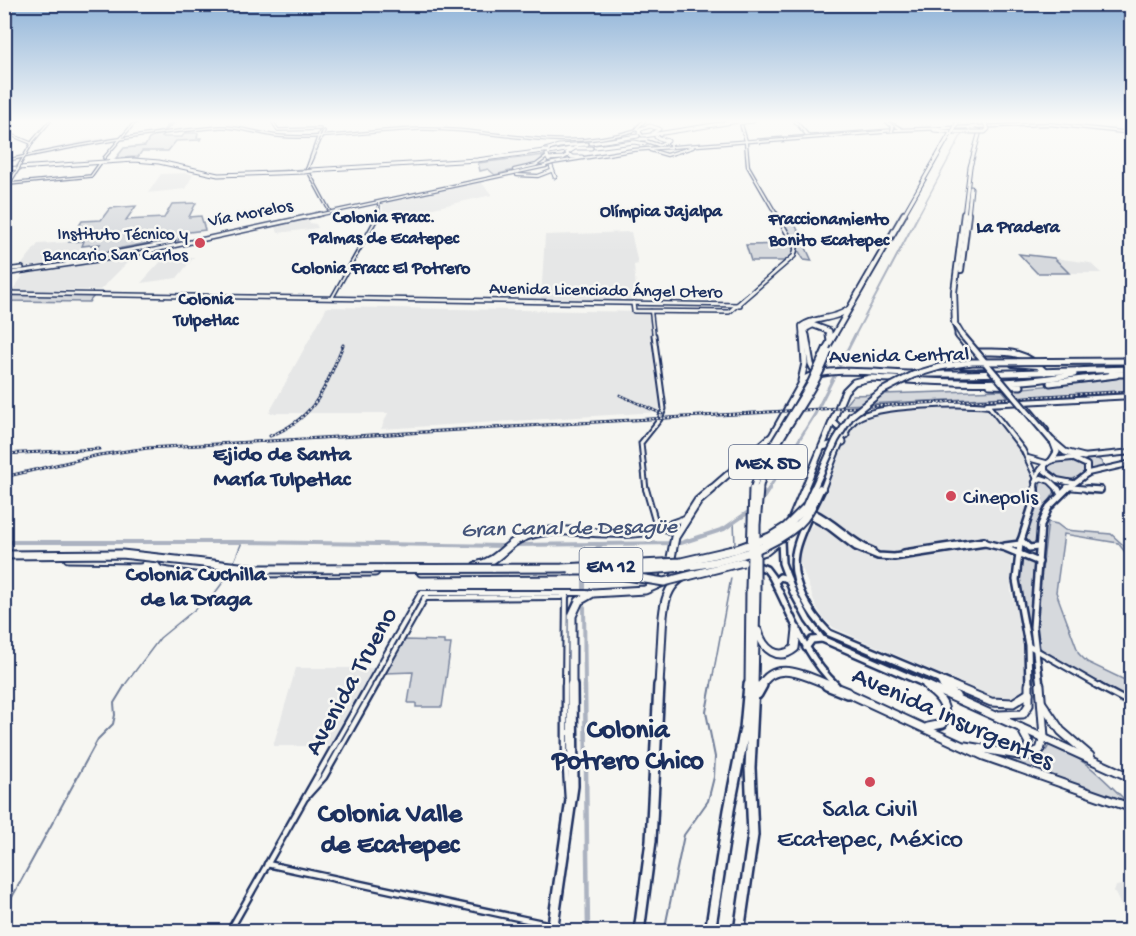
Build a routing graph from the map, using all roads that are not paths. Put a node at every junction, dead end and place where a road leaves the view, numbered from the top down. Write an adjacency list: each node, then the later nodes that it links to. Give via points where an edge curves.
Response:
1 (20, 164): 21 (main road, bridge)
2 (39, 165): 15 (highway)
3 (99, 165): 21 (street, via 91,176)
4 (171, 165): 18 (highway, via 221,175)
5 (307, 165): 18 (street)
6 (415, 165): 18 (highway)
7 (535, 165): 19 (main road)
8 (549, 165): 17 (highway)
9 (551, 165): 14 (main road, Vía Morelos, bridge)
10 (748, 165): 30 (main road, via 796,248 794,256)
11 (934, 165): 31 (highway, MEX 5D)
12 (935, 165): 35 (highway, MEX 5D)
13 (972, 165): 32 (highway); 32 (highway)
14 (546, 166): 16 (main road, Vía Morelos); 19 (main road, Vía Morelos)
15 (4, 168)
16 (531, 170): 17 (main road, via 526,173 541,175); 19 (main road, Vía Morelos)
17 (551, 170): 19 (main road, via 538,176); 20 (highway)
18 (308, 171): 24 (street)
19 (498, 176): 23 (main road, Vía Morelos); 24 (main road, Vía Morelos)
20 (555, 177)
21 (9, 184): 22 (main road)
22 (4, 191)
23 (379, 202): 25 (main road, Vía Morelos); 28 (street, via 376,221)
24 (329, 210): 25 (main road, Vía Morelos)
25 (146, 249): 26 (main road, Vía Morelos, via 73,265)
26 (4, 272)
27 (4, 293): 28 (main road, Avenida Licenciado Ángel Otero)
28 (332, 298): 29 (main road, Avenida Licenciado Ángel Otero)
29 (633, 303): 30 (main road, Avenida Licenciado Ángel Otero); 33 (main road, via 634,311)
30 (740, 305): 33 (main road, via 726,312)
31 (848, 308): 35 (highway, MEX 5D); 48 (highway, via 836,317 802,326 805,363)
32 (955, 308): 34 (highway)
33 (651, 311): 76 (street, via 664,409 642,441 640,453 652,518)
34 (955, 322): 36 (highway, via 956,332); 38 (highway, bridge)
35 (829, 346): 44 (highway, via 830,333 826,329 807,327 812,366); 91 (highway, MEX 5D, bridge, via 766,454 754,482)
36 (974, 351): 40 (highway, via 980,363); 41 (highway, via 1012,351)
37 (1131, 362): 87 (highway, EM 12, bridge, via 972,362 929,370 893,384 868,400 846,424 801,514 770,537 737,549 681,562); 88 (highway, EM 12, bridge, via 974,364 916,377 884,393 855,418 840,441 811,510 781,538 749,551 682,567)
38 (984, 363): 39 (highway, bridge, via 987,354 1011,353 1021,359); 55 (highway, bridge)
39 (1015, 364): 40 (main road); 41 (main road)
40 (976, 365): 43 (main road)
41 (1040, 366): 45 (highway)
42 (1131, 369): 45 (highway, Avenida Central)
43 (930, 370): 44 (highway, Avenida Central, via 911,374); 45 (highway, Avenida Central)
44 (828, 372): 48 (highway, Avenida Central, via 812,375)
45 (1045, 372): 47 (highway)
46 (1131, 374): 47 (highway, via 1071,374)
47 (1052, 380): 53 (highway, Avenida Central, via 1000,387 883,378 859,380 845,391)
48 (801, 383): 75 (highway, via 772,436 709,490)
49 (1131, 396): 51 (main road)
50 (1016, 402): 51 (main road); 52 (main road); 63 (main road, via 1051,444)
51 (1022, 402): 60 (main road)
52 (989, 406): 54 (main road, via 885,409 855,420); 62 (street)
53 (833, 422): 54 (highway); 57 (highway, Avenida Central)
54 (846, 435): 56 (main road)
55 (1051, 441): 60 (highway); 63 (highway, via 1057,450)
56 (843, 442): 57 (highway); 74 (main road)
57 (822, 447): 72 (highway, Avenida Central)
58 (1131, 452): 59 (main road)
59 (1092, 456): 61 (main road); 65 (main road, via 1102,462)
60 (1073, 457): 61 (highway); 63 (main road); 66 (main road, via 1087,465)
61 (1084, 457)
62 (1028, 458): 63 (main road); 67 (street)
63 (1049, 461): 67 (main road); 68 (main road, via 1045,471 1062,482)
64 (1131, 463): 65 (main road)
65 (1103, 468): 66 (main road)
66 (1087, 474): 68 (main road)
67 (1035, 479): 71 (main road, via 1051,480); 79 (main road, via 1035,497)
68 (1073, 483): 69 (main road)
69 (1067, 487): 70 (main road); 71 (main road)
70 (1100, 489)
71 (1060, 493): 80 (main road, via 1044,519)
72 (799, 502): 73 (highway, Avenida Central); 74 (main road)
73 (795, 514): 74 (main road); 78 (highway, Avenida Central)
74 (812, 514): 81 (main road, via 848,544 865,552 894,557 985,543); 104 (main road, via 793,560 815,619 829,633)
75 (688, 516): 76 (street); 77 (highway)
76 (658, 527): 77 (street); 87 (highway, bridge, via 641,533 542,532 523,537 493,563)
77 (676, 536): 92 (highway, via 666,576 655,587)
78 (781, 540): 84 (highway); 89 (main road, Avenida Insurgentes, via 779,551)
79 (1021, 542): 80 (main road, via 1032,549); 81 (main road); 82 (main road)
80 (1039, 546): 86 (main road)
81 (1005, 547): 82 (main road); 85 (main road)
82 (1019, 553): 85 (main road); 86 (main road)
83 (4, 556): 87 (highway, EM 12, bridge, via 122,554 258,569); 88 (highway, EM 12, bridge, via 151,560 256,573)
84 (749, 560): 88 (highway, bridge, via 664,582); 90 (main road, Avenida Insurgentes, via 766,569); 126 (highway, via 674,585 662,608 651,841)
85 (1018, 561): 99 (main road, via 1017,593)
86 (1039, 561): 101 (main road, via 1033,627)
87 (452, 568)
88 (572, 572)
89 (788, 579): 90 (main road); 98 (main road, Avenida Insurgentes, via 807,621)
90 (776, 582): 97 (main road, Avenida Insurgentes)
91 (753, 590): 96 (highway, MEX 5D); 127 (highway, MEX 5D, via 745,728)
92 (596, 593): 93 (street); 122 (highway, via 579,601 572,616 574,768)
93 (567, 594): 94 (street, via 519,598); 122 (street, via 565,753)
94 (426, 595): 95 (street); 95 (street, Avenida Trueno, via 421,593); 103 (street, Avenida Trueno)
95 (418, 598): 102 (street, Avenida Trueno)
96 (756, 622): 97 (highway, via 764,647 780,655 795,648); 110 (highway, MEX 5D)
97 (797, 629): 100 (main road, Avenida Insurgentes)
98 (822, 639): 100 (main road, via 812,640); 105 (main road, Avenida Insurgentes)
99 (1028, 645): 101 (street); 107 (main road)
100 (806, 648): 106 (main road, Avenida Insurgentes, via 819,668)
101 (1038, 653): 108 (main road); 111 (street)
102 (382, 662): 103 (street); 120 (street, Avenida Trueno)
103 (387, 663): 120 (street, Avenida Trueno, via 318,784)
104 (938, 681): 107 (main road, via 1003,704 1013,704); 109 (main road)
105 (920, 684): 109 (main road, Avenida Insurgentes); 114 (main road, via 940,698 946,712 939,726)
106 (847, 693): 110 (highway, via 783,670 762,681); 114 (main road, Avenida Insurgentes)
107 (1029, 693): 112 (main road, via 1029,705 1023,714)
108 (1041, 700): 115 (main road); 118 (main road, via 1059,729)
109 (966, 702): 112 (main road, Avenida Insurgentes)
110 (754, 703): 128 (highway, MEX 5D, via 750,768 753,835)
111 (1131, 704)
112 (997, 715): 113 (main road, Avenida Insurgentes)
113 (1018, 725): 115 (main road, Avenida Insurgentes); 117 (main road, via 1030,748)
114 (922, 727): 116 (main road, Avenida Insurgentes)
115 (1044, 737): 117 (main road, via 1040,750 1032,755); 118 (main road, Avenida Insurgentes)
116 (959, 745): 117 (main road); 121 (main road, Avenida Insurgentes)
117 (1019, 755)
118 (1096, 762): 119 (main road, Avenida Insurgentes)
119 (1131, 778)
120 (300, 804): 123 (street)
121 (1131, 808)
122 (569, 823): 124 (highway)
123 (267, 864): 124 (street); 125 (street)
124 (552, 928)
125 (229, 932)
126 (639, 932)
127 (710, 932)
128 (739, 932)

